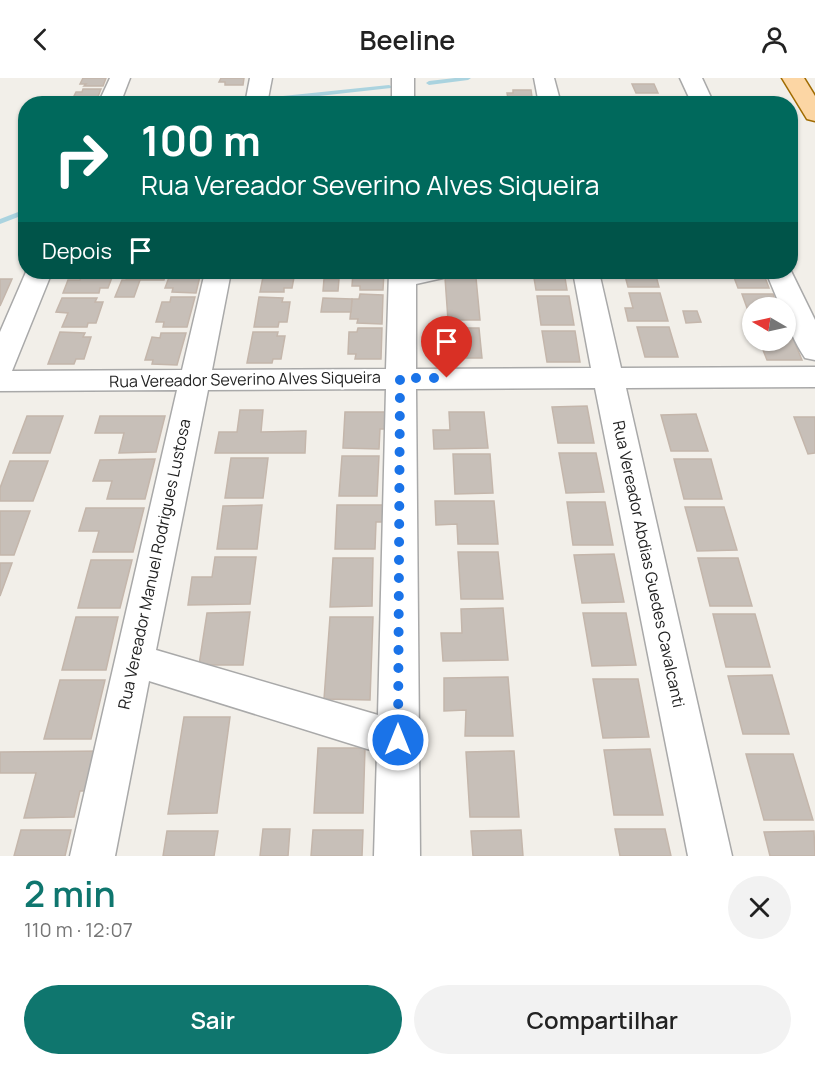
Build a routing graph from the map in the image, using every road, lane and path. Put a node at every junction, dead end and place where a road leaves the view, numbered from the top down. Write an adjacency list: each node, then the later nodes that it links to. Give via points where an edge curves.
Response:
1 (120, 78): 7 (street)
2 (261, 78): 8 (street)
3 (403, 78): 9 (street)
4 (544, 78): 10 (street)
5 (692, 78): 11 (street)
6 (793, 78): 12 (main road)
7 (113, 96)
8 (258, 96)
9 (403, 96)
10 (548, 96)
11 (700, 96)
12 (815, 114)
13 (36, 279): 19 (street)
14 (216, 279): 23 (street, Rua Vereador Manuel Rodrigues Lustosa)
15 (411, 279): 20 (street)
16 (588, 279): 21 (street, Rua Vereador Abdias Guedes Cavalcanti)
17 (782, 279): 18 (street)
18 (815, 351)
19 (0, 367)
20 (400, 378): 21 (street, Rua Vereador Severino Alves Siqueira); 23 (street, Rua Vereador Severino Alves Siqueira); 26 (street)
21 (610, 378): 22 (street, Rua Vereador Severino Alves Siqueira); 29 (street, Rua Vereador Abdias Guedes Cavalcanti)
22 (815, 378)
23 (193, 380): 24 (street, Rua Vereador Severino Alves Siqueira); 25 (street, Rua Vereador Manuel Rodrigues Lustosa)
24 (0, 381)
25 (134, 660): 26 (street); 27 (street, Rua Vereador Manuel Rodrigues Lustosa)
26 (398, 740): 28 (street)
27 (92, 856)
28 (397, 856)
29 (710, 856)

